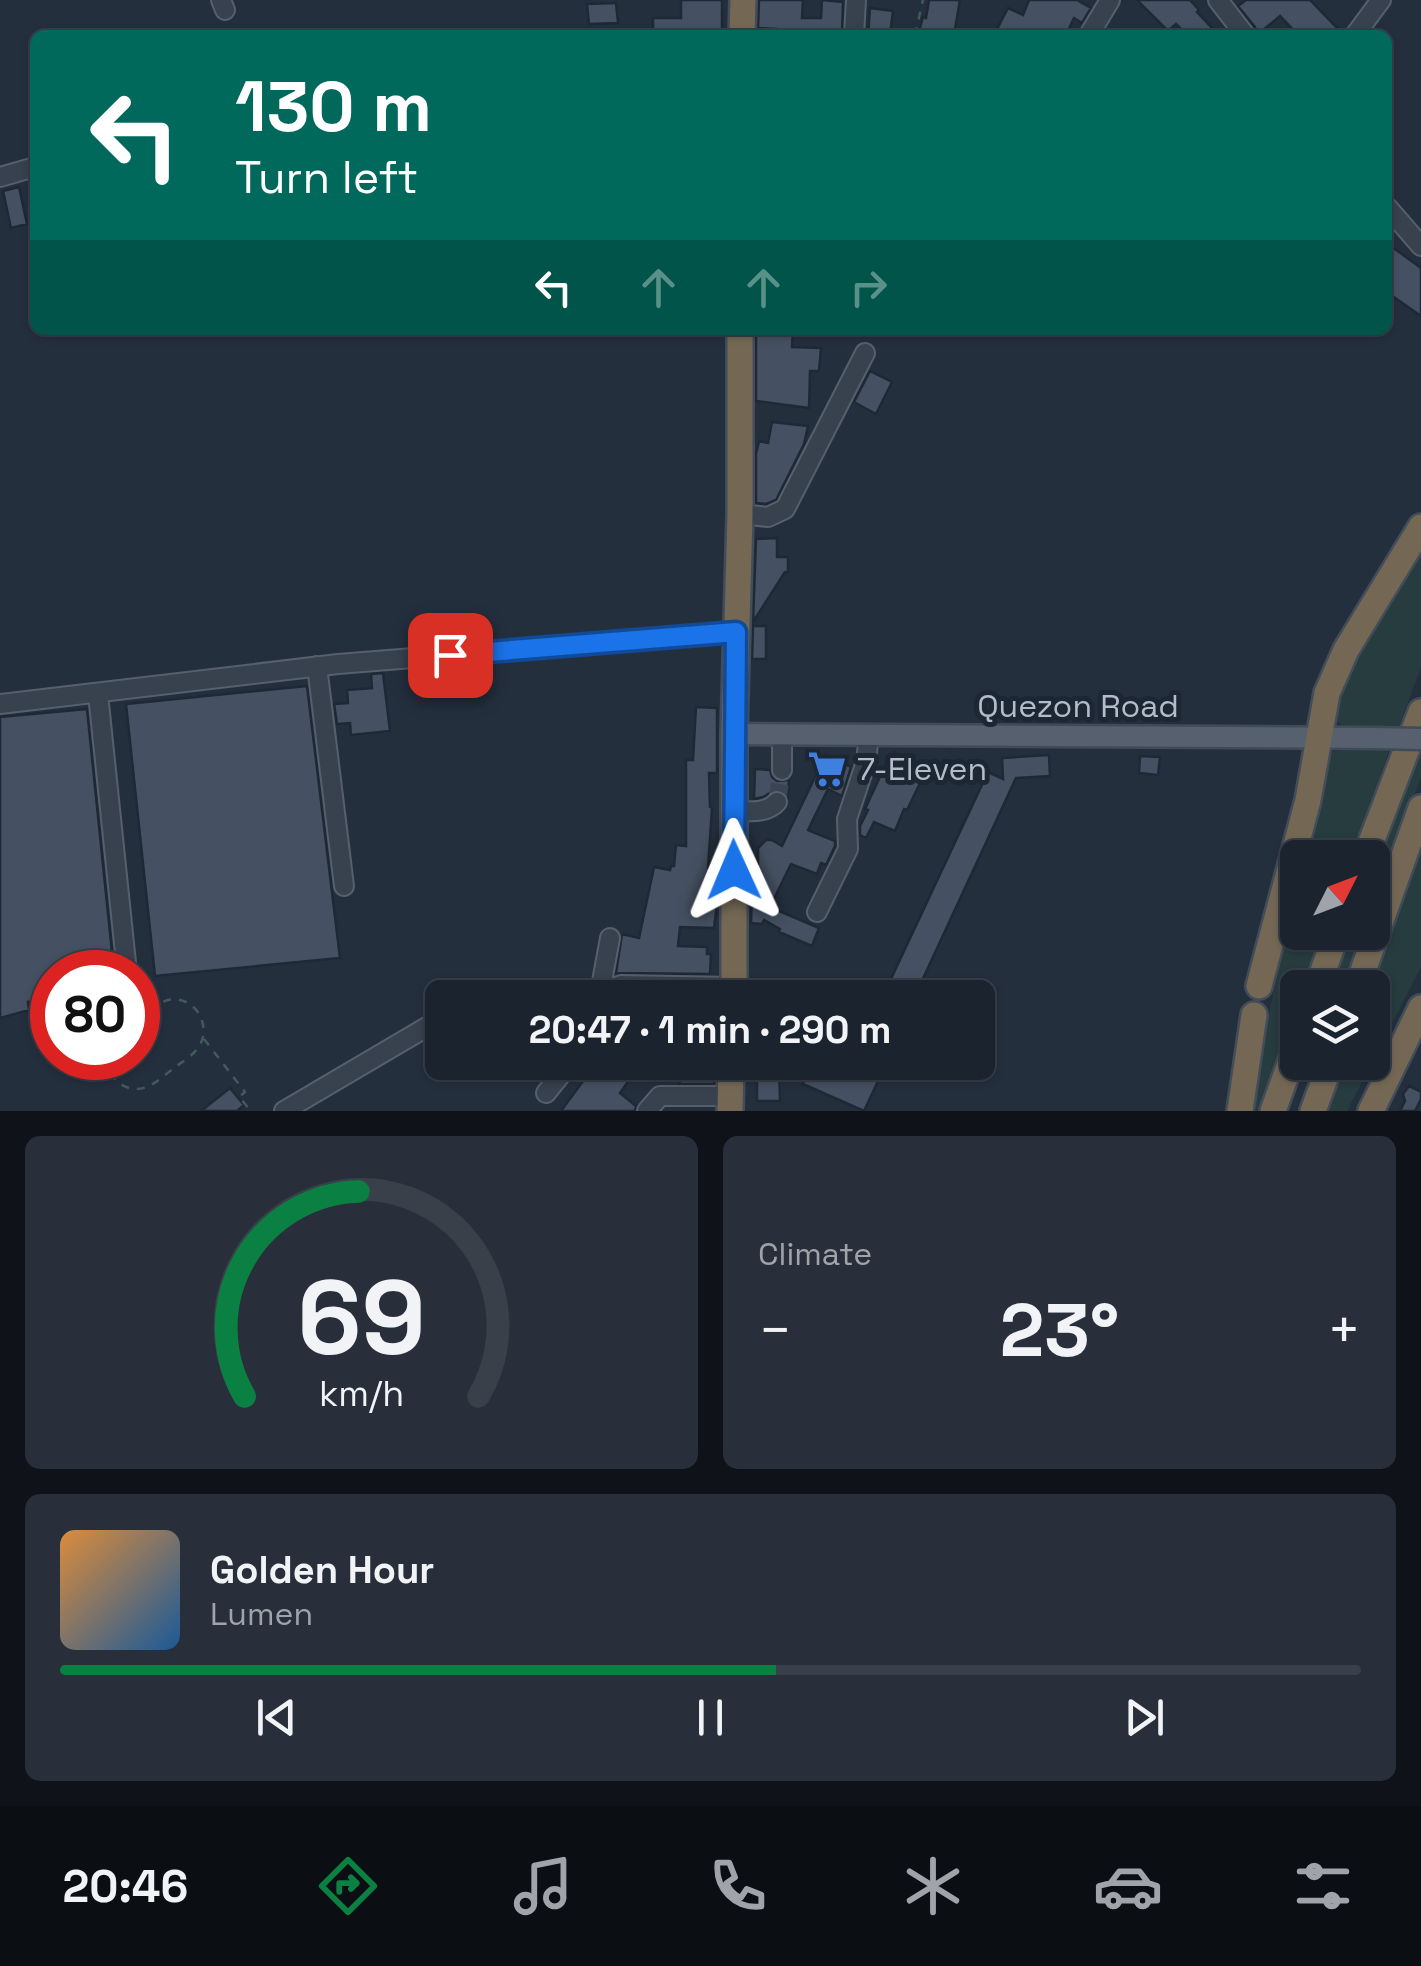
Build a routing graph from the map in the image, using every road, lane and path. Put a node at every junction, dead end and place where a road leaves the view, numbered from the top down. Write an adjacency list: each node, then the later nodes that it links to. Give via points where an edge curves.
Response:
1 (743, 0): 7 (highway)
2 (856, 0): 8 (street)
3 (923, 0): 9 (path)
4 (1110, 0): 10 (street)
5 (1218, 0): 11 (street)
6 (1381, 0): 12 (street)
7 (742, 30)
8 (854, 30)
9 (916, 30)
10 (1093, 30)
11 (1241, 30)
12 (1359, 30)
13 (30, 168): 14 (street)
14 (0, 177)
15 (1392, 213): 16 (street)
16 (1421, 246)
17 (740, 335): 19 (highway)
18 (865, 353): 19 (street, via 785,510)
19 (740, 514): 21 (highway)
20 (1421, 527): 29 (highway, via 1346,650 1327,693)
21 (736, 632): 22 (street); 26 (highway)
22 (317, 666): 23 (street); 36 (street)
23 (98, 694): 24 (street); 39 (street)
24 (0, 704)
25 (1421, 712): 35 (highway)
26 (734, 734): 27 (main road, Quezon Road); 34 (highway)
27 (782, 734): 28 (main road, Quezon Road); 31 (street)
28 (869, 734): 29 (main road, Quezon Road); 37 (street, via 847,819 848,848)
29 (1319, 737): 30 (main road, Quezon Road, bridge); 43 (highway)
30 (1421, 739)
31 (782, 770)
32 (778, 808): 34 (street)
33 (1421, 808): 40 (highway)
34 (734, 811): 42 (highway)
35 (1372, 840)
36 (344, 886)
37 (817, 912)
38 (610, 938): 41 (street)
39 (125, 950)
40 (1363, 970)
41 (606, 980)
42 (734, 980)
43 (1260, 986)
44 (160, 1003): 48 (path, via 184,1002 200,1015)
45 (1421, 1008): 63 (highway)
46 (1254, 1015): 60 (highway)
47 (425, 1028): 58 (street)
48 (203, 1038): 49 (path); 57 (path)
49 (160, 1078)
50 (114, 1080): 51 (path, via 139,1089)
51 (158, 1080)
52 (556, 1080): 55 (street)
53 (1284, 1080): 61 (highway)
54 (1325, 1080): 62 (highway)
55 (546, 1092)
56 (730, 1103): 59 (street, via 660,1096)
57 (251, 1111)
58 (284, 1111)
59 (647, 1111)
60 (1240, 1111)
61 (1272, 1111)
62 (1314, 1111)
63 (1370, 1111)

